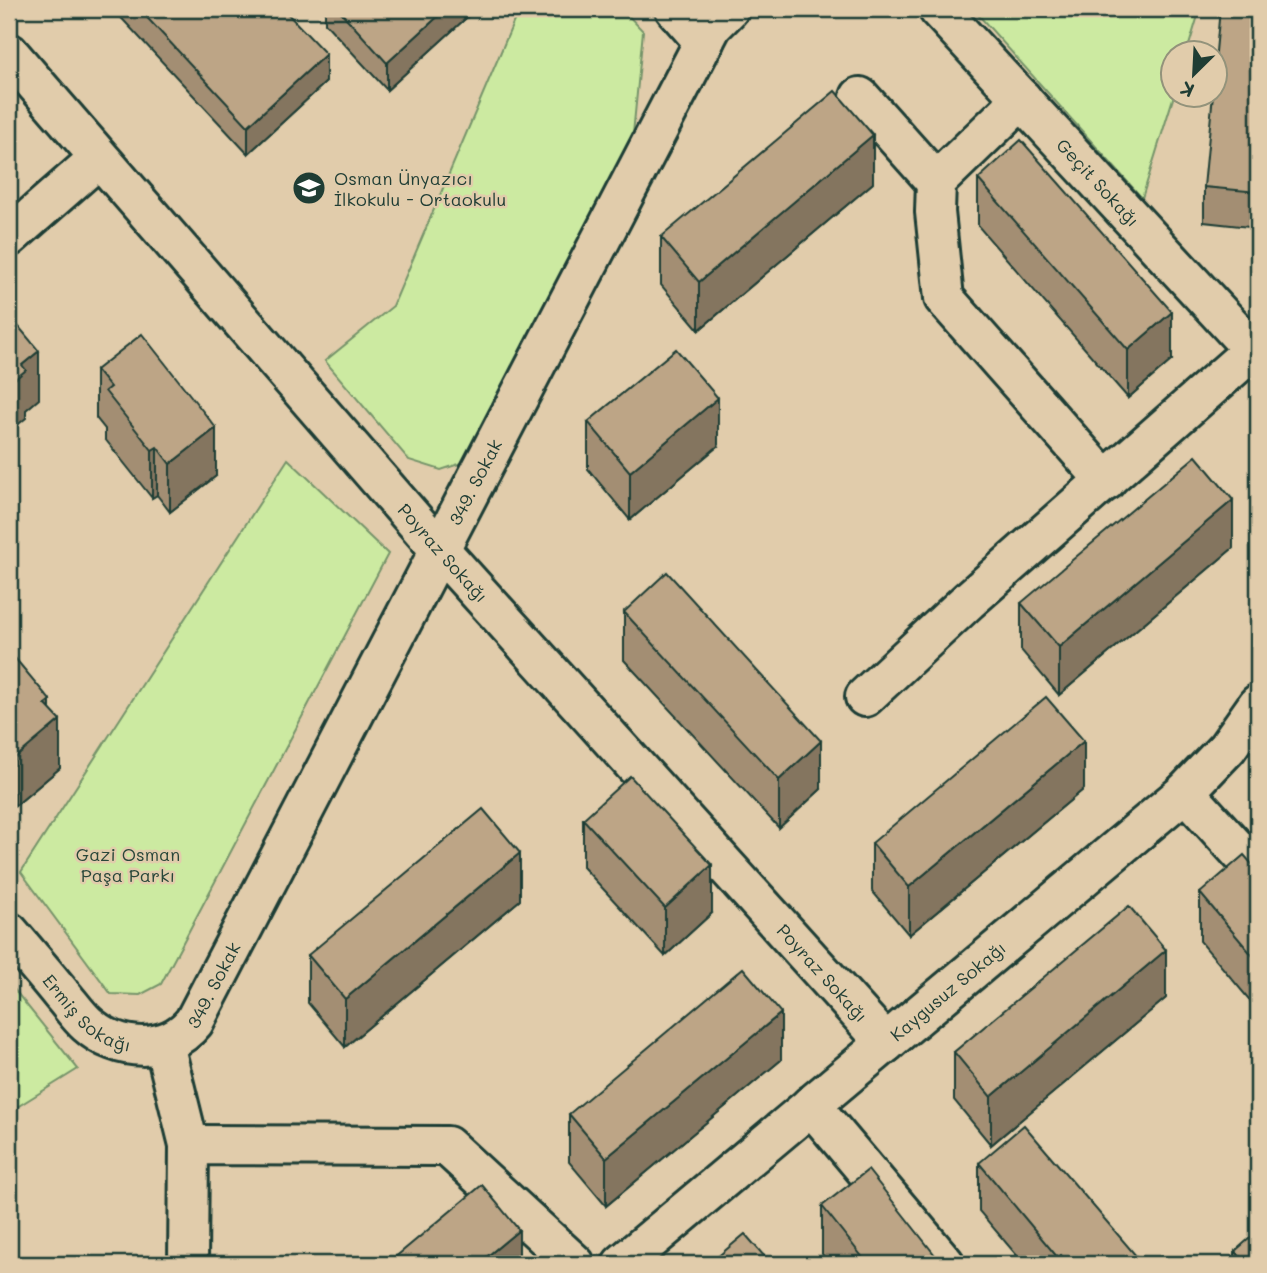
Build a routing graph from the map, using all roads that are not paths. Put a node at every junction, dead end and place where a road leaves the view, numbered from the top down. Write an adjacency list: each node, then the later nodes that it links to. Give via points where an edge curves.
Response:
1 (675, 9): 4 (street)
2 (730, 9): 4 (street, 349. Sokak, via 712,26)
3 (938, 9): 7 (street, Geçit Sokağı)
4 (704, 42): 13 (street, 349. Sokak)
5 (9, 53): 8 (street, Poyraz Sokağı)
6 (860, 97): 9 (street)
7 (1022, 99): 9 (street); 11 (street, Geçit Sokağı)
8 (99, 158): 10 (street); 13 (street, Poyraz Sokağı)
9 (936, 182): 12 (street, via 944,298)
10 (9, 237)
11 (1256, 353): 12 (street)
12 (1105, 481): 14 (street)
13 (440, 550): 19 (street, Poyraz Sokağı); 20 (street, 349. Sokak, via 194,1022 181,1036)
14 (865, 697)
15 (1258, 704): 16 (street, Kaygusuz Sokağı, via 1227,748)
16 (1185, 792): 17 (street); 19 (street, Kaygusuz Sokağı)
17 (1258, 872)
18 (13, 944): 20 (street, Ermiş Sokağı, via 87,1024 131,1046)
19 (886, 1043): 21 (street, Kaygusuz Sokağı)
20 (156, 1045): 22 (street, Ermiş Sokağı)
21 (811, 1105): 25 (street, Kaygusuz Sokağı); 26 (street)
22 (189, 1145): 23 (street, Ermiş Sokağı); 24 (street, via 447,1146)
23 (188, 1264)
24 (575, 1264)
25 (622, 1264)
26 (945, 1264)

